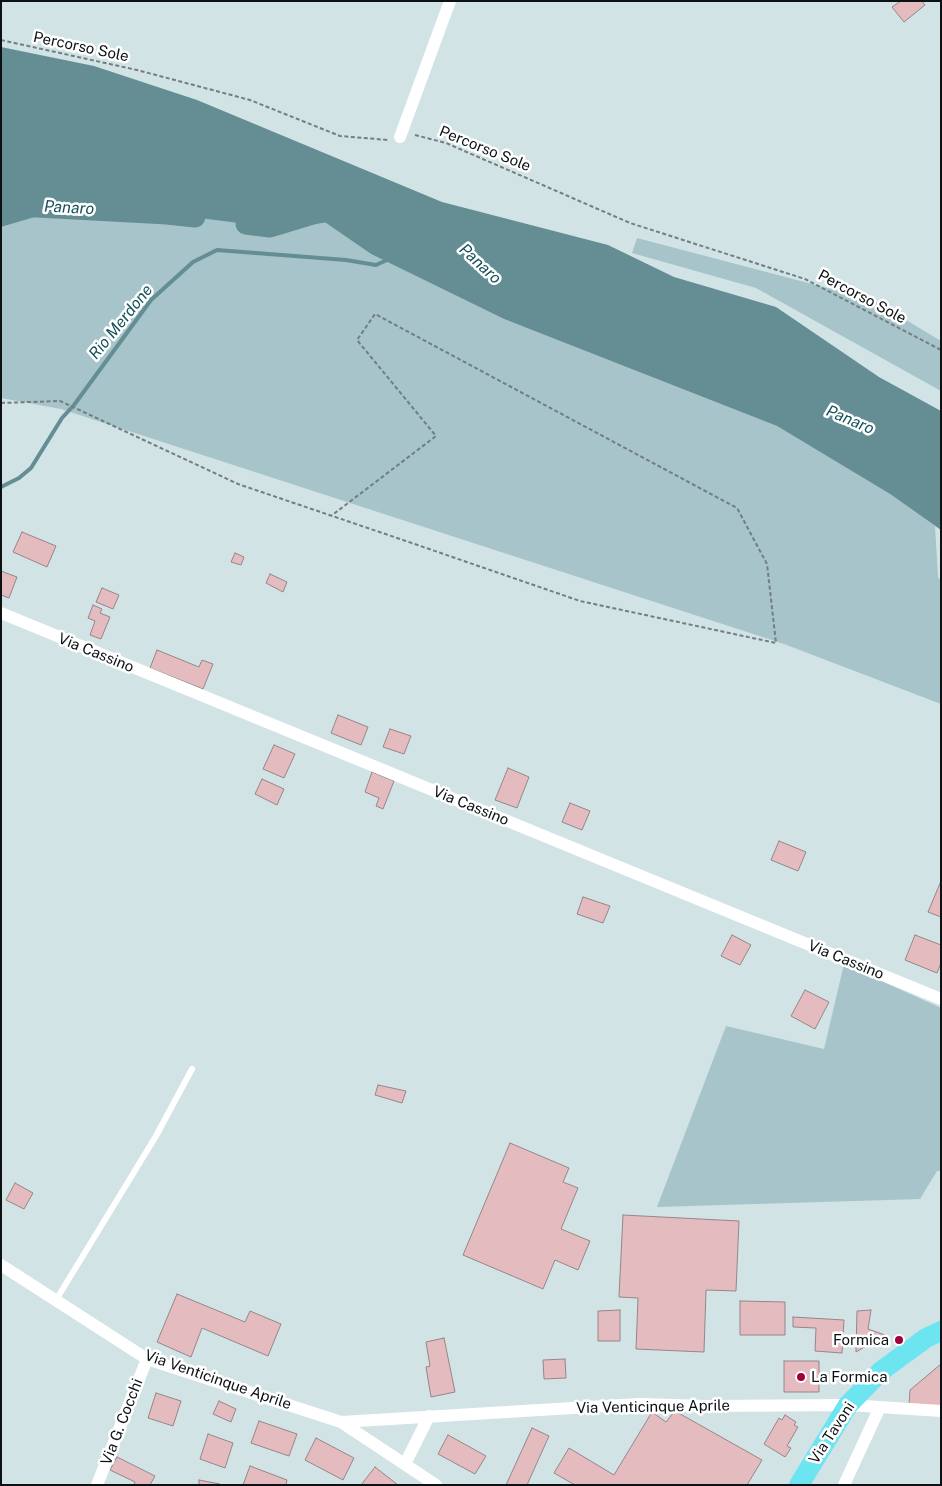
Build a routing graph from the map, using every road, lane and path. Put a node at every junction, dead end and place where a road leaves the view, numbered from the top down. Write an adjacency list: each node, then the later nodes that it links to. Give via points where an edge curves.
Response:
1 (450, 1): 3 (street)
2 (1, 40): 3 (path, Percorso Sole, via 137,70 250,100 340,136 385,141)
3 (400, 137): 4 (path, Percorso Sole, via 415,134 446,143 630,223 805,279)
4 (941, 350)
5 (1, 403): 6 (path, via 60,401 238,484)
6 (331, 516): 6 (path, via 580,601 776,643 767,564 737,508 375,314 357,340 436,436)
7 (1, 614): 8 (street, Via Cassino)
8 (941, 999)
9 (192, 1069): 11 (lane, via 156,1136)
10 (1, 1265): 11 (street, Via Venticinque Aprile)
11 (56, 1300): 13 (street, Via Venticinque Aprile)
12 (941, 1331): 14 (main road, Via Tavoni, via 880,1371)
13 (147, 1359): 18 (street, Via Venticinque Aprile); 20 (street, Via G. Cocchi)
14 (848, 1405): 15 (street, Via Venticinque Aprile); 17 (street, Via Venticinque Aprile, via 638,1404); 22 (main road, Via Tavoni)
15 (880, 1407): 16 (street, Via Venticinque Aprile); 23 (street)
16 (941, 1411)
17 (429, 1416): 18 (street, Via Venticinque Aprile); 19 (street)
18 (341, 1422): 19 (street)
19 (405, 1464): 21 (street)
20 (97, 1485)
21 (436, 1485)
22 (799, 1485)
23 (844, 1485)

